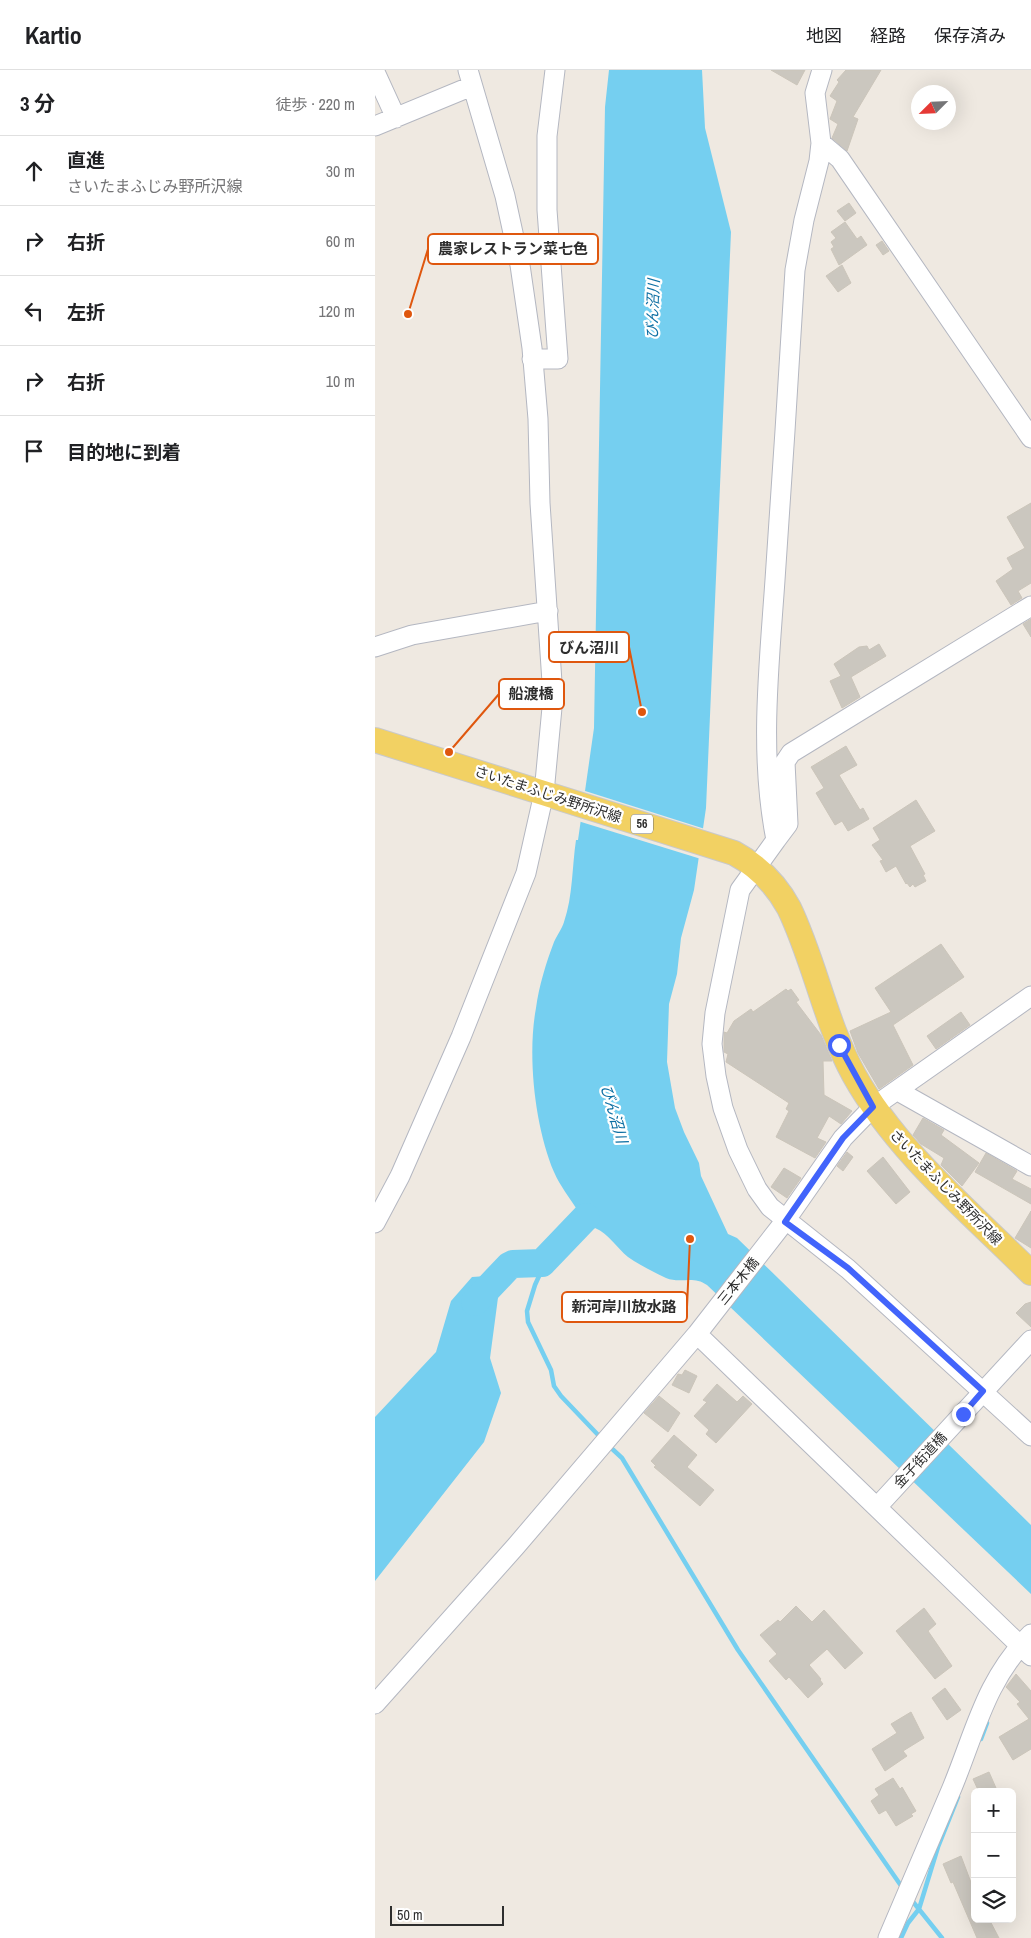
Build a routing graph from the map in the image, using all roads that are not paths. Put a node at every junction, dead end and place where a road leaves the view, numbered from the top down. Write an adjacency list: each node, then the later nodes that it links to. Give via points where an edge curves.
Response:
1 (555, 70): 8 (street, via 547,136 547,210 558,359)
2 (823, 70): 7 (street, via 815,93)
3 (375, 72): 5 (street)
4 (470, 78): 5 (street); 8 (street, via 505,196 520,265)
5 (396, 118): 6 (street)
6 (375, 126)
7 (821, 143): 9 (street, via 840,159); 15 (street, via 817,178 804,220 795,270 773,608 766,742)
8 (533, 358): 11 (street)
9 (1031, 438)
10 (1031, 606): 15 (street, via 791,753 785,762 788,824)
11 (548, 611): 12 (street, via 412,635); 14 (street, via 553,697)
12 (375, 647)
13 (375, 740): 14 (main road, さいたまふじみ野所沢線 / 56)
14 (547, 794): 16 (main road, さいたまふじみ野所沢線 / 56, via 734,853); 22 (street, via 526,873 461,1037 400,1176)
15 (777, 840): 16 (street)
16 (757, 868): 19 (main road, さいたまふじみ野所沢線 / 56, via 778,888 789,908 839,1045); 21 (street, via 739,890 719,988 712,1044 723,1108 737,1150 757,1189)
17 (1031, 996): 18 (street, 三本木橋)
18 (898, 1091): 19 (street, 三本木橋); 20 (street)
19 (873, 1107): 21 (street, 三本木橋, via 843,1138); 23 (main road, さいたまふじみ野所沢線 / 56, via 917,1161)
20 (1031, 1166)
21 (785, 1222): 24 (street, 三本木橋); 26 (street, via 848,1268)
22 (375, 1223)
23 (1031, 1273)
24 (700, 1329): 28 (street); 30 (street, 三本木橋, via 516,1546)
25 (1031, 1340): 26 (street, 金子街道橋)
26 (983, 1391): 27 (street); 28 (street, 金子街道橋)
27 (1031, 1436)
28 (877, 1507): 29 (street)
29 (1028, 1642): 31 (street, via 993,1682 979,1711 953,1787)
30 (375, 1704)
31 (889, 1938)

